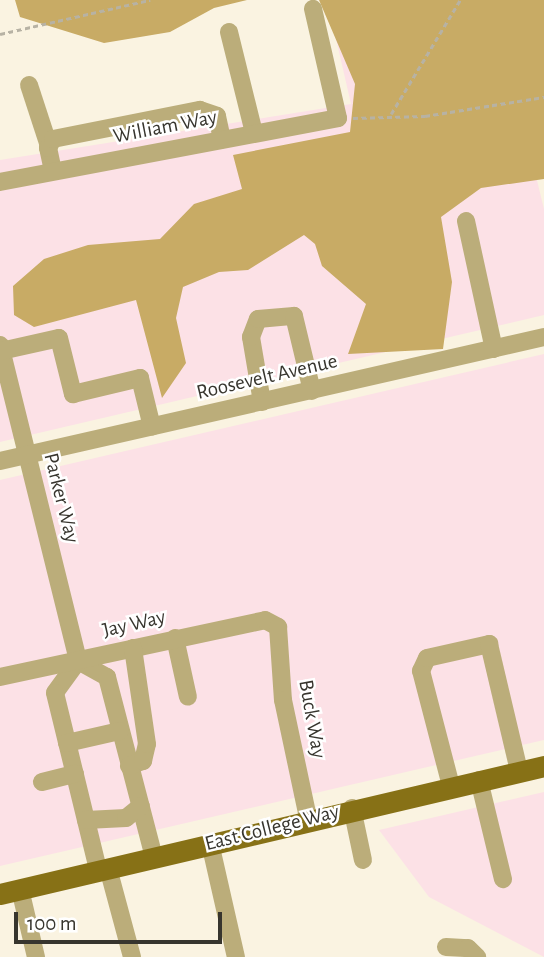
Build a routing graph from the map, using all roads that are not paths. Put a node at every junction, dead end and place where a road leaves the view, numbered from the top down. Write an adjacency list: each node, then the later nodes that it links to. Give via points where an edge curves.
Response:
1 (313, 9): 4 (street, William Way, via 338,118)
2 (229, 32): 4 (street)
3 (29, 85): 6 (street)
4 (254, 133): 5 (street, William Way)
5 (222, 139): 6 (street, via 217,116 207,110); 7 (street, William Way)
6 (48, 143): 7 (street)
7 (53, 172): 8 (street, William Way)
8 (0, 182)
9 (466, 221): 12 (street)
10 (544, 337): 12 (street, Roosevelt Avenue)
11 (1, 348): 15 (street, via 59,338 73,394 140,377); 16 (street, Parker Way)
12 (495, 349): 13 (street, Roosevelt Avenue)
13 (312, 391): 14 (street, Roosevelt Avenue); 14 (street, via 294,316 258,319 251,337)
14 (262, 402): 15 (street, Roosevelt Avenue)
15 (152, 427): 16 (street, Roosevelt Avenue)
16 (27, 455): 17 (street, Roosevelt Avenue); 21 (street, Parker Way)
17 (0, 461)
18 (278, 626): 19 (street, Jay Way, via 265,620); 35 (street, Buck Way, via 283,700)
19 (174, 638): 20 (street, Jay Way); 23 (street)
20 (133, 648): 21 (street, Jay Way); 26 (street, via 148,714 147,744 144,761)
21 (78, 661): 22 (street, Jay Way); 24 (street, via 107,677); 25 (street, via 55,693)
22 (0, 677)
23 (188, 697)
24 (120, 730): 25 (street); 26 (street)
25 (67, 743): 29 (street)
26 (129, 766): 33 (street)
27 (544, 766): 28 (main road, East College Way)
28 (519, 771): 30 (main road, East College Way); 32 (street, via 489,644 428,658 421,671)
29 (75, 774): 31 (street); 36 (street)
30 (479, 780): 32 (main road, East College Way); 41 (street)
31 (42, 782)
32 (451, 786): 34 (main road, East College Way)
33 (141, 806): 36 (street, via 126,818); 38 (street)
34 (352, 808): 35 (main road, East College Way); 39 (street)
35 (308, 818): 37 (main road, East College Way)
36 (86, 820): 40 (street)
37 (210, 843): 38 (main road, East College Way); 46 (street)
38 (155, 857): 40 (main road, East College Way)
39 (363, 860)
40 (103, 869): 42 (main road, East College Way); 45 (street)
41 (503, 879)
42 (10, 892): 44 (street)
43 (446, 947): 47 (street, via 468,948)
44 (36, 957)
45 (132, 957)
46 (236, 957)
47 (477, 957)

